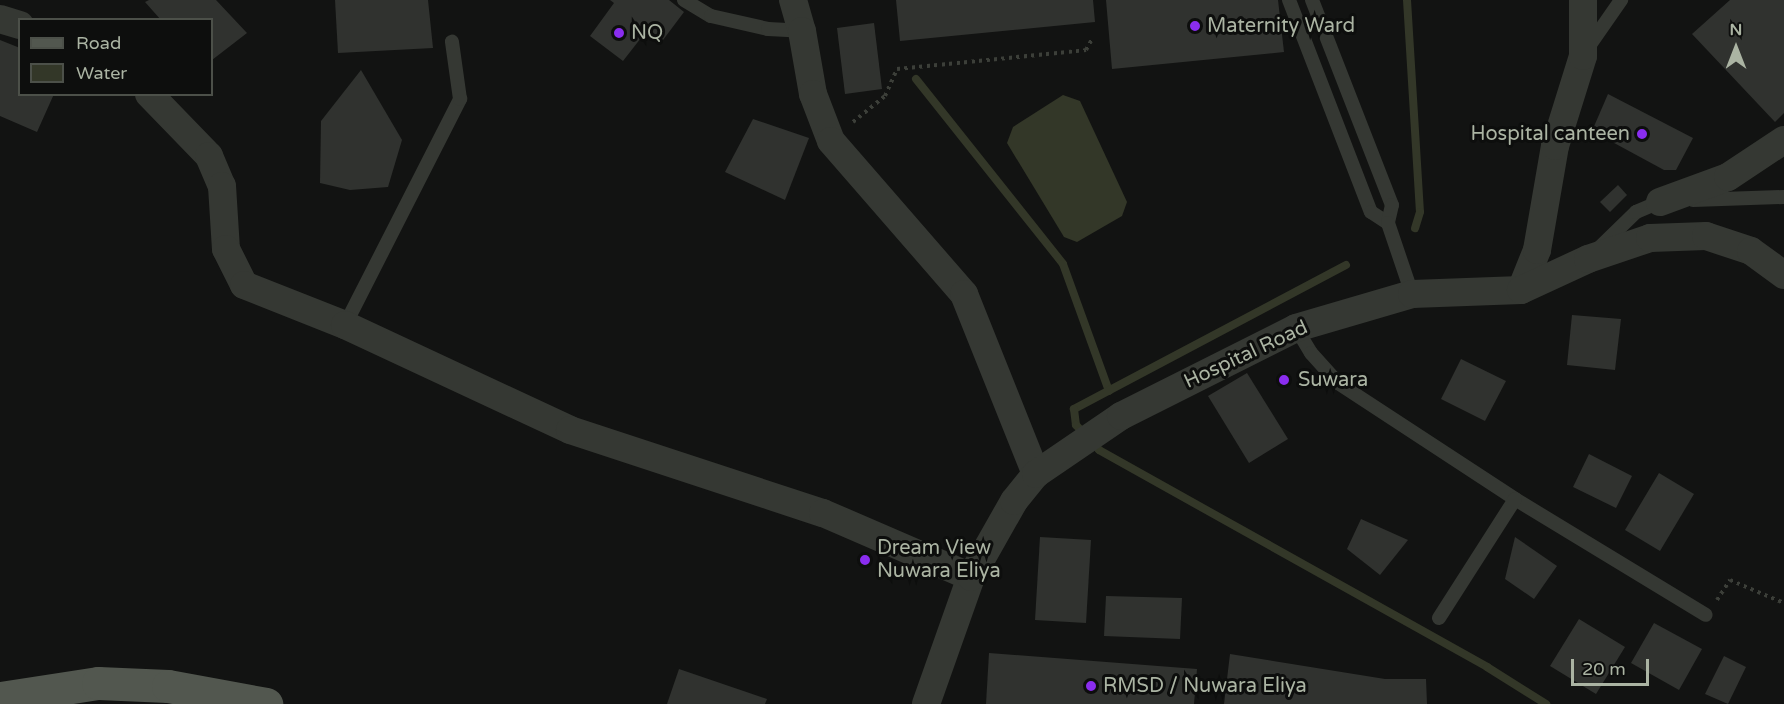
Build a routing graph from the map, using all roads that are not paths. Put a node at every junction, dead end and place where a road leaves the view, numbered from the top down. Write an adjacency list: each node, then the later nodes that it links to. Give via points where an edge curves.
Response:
1 (684, 0): 9 (lane, via 711,16 768,29)
2 (793, 0): 9 (street)
3 (1289, 0): 16 (lane, via 1371,212)
4 (1312, 0): 16 (lane, via 1392,206)
5 (1622, 0): 11 (lane)
6 (1580, 7): 11 (street)
7 (0, 19): 8 (street)
8 (18, 24)
9 (802, 31): 23 (street, via 813,94 831,141 964,294)
10 (452, 42): 21 (lane, via 460,99)
11 (1583, 56): 19 (street, via 1555,146 1537,250)
12 (151, 96): 21 (street, via 208,156 222,186 226,249 244,285)
13 (1784, 140): 15 (street, via 1728,177)
14 (1784, 197): 15 (lane)
15 (1660, 202): 17 (lane, via 1636,212)
16 (1388, 223): 20 (lane)
17 (1588, 259): 18 (street, Hospital Road, via 1650,237 1706,236 1751,251); 19 (street, Hospital Road)
18 (1784, 275)
19 (1521, 290): 20 (street, Hospital Road)
20 (1412, 294): 22 (street, Hospital Road)
21 (345, 325): 25 (street, via 570,430 823,513)
22 (1296, 328): 23 (street, Hospital Road, via 1121,416); 24 (lane, via 1311,353 1338,382)
23 (1036, 474): 25 (street, Hospital Road, via 1014,501)
24 (1515, 499): 26 (lane); 27 (lane)
25 (971, 577): 30 (street, Hospital Road)
26 (1706, 615)
27 (1439, 618)
28 (0, 698): 29 (main road, via 98,683 168,686)
29 (266, 704)
30 (926, 704)

